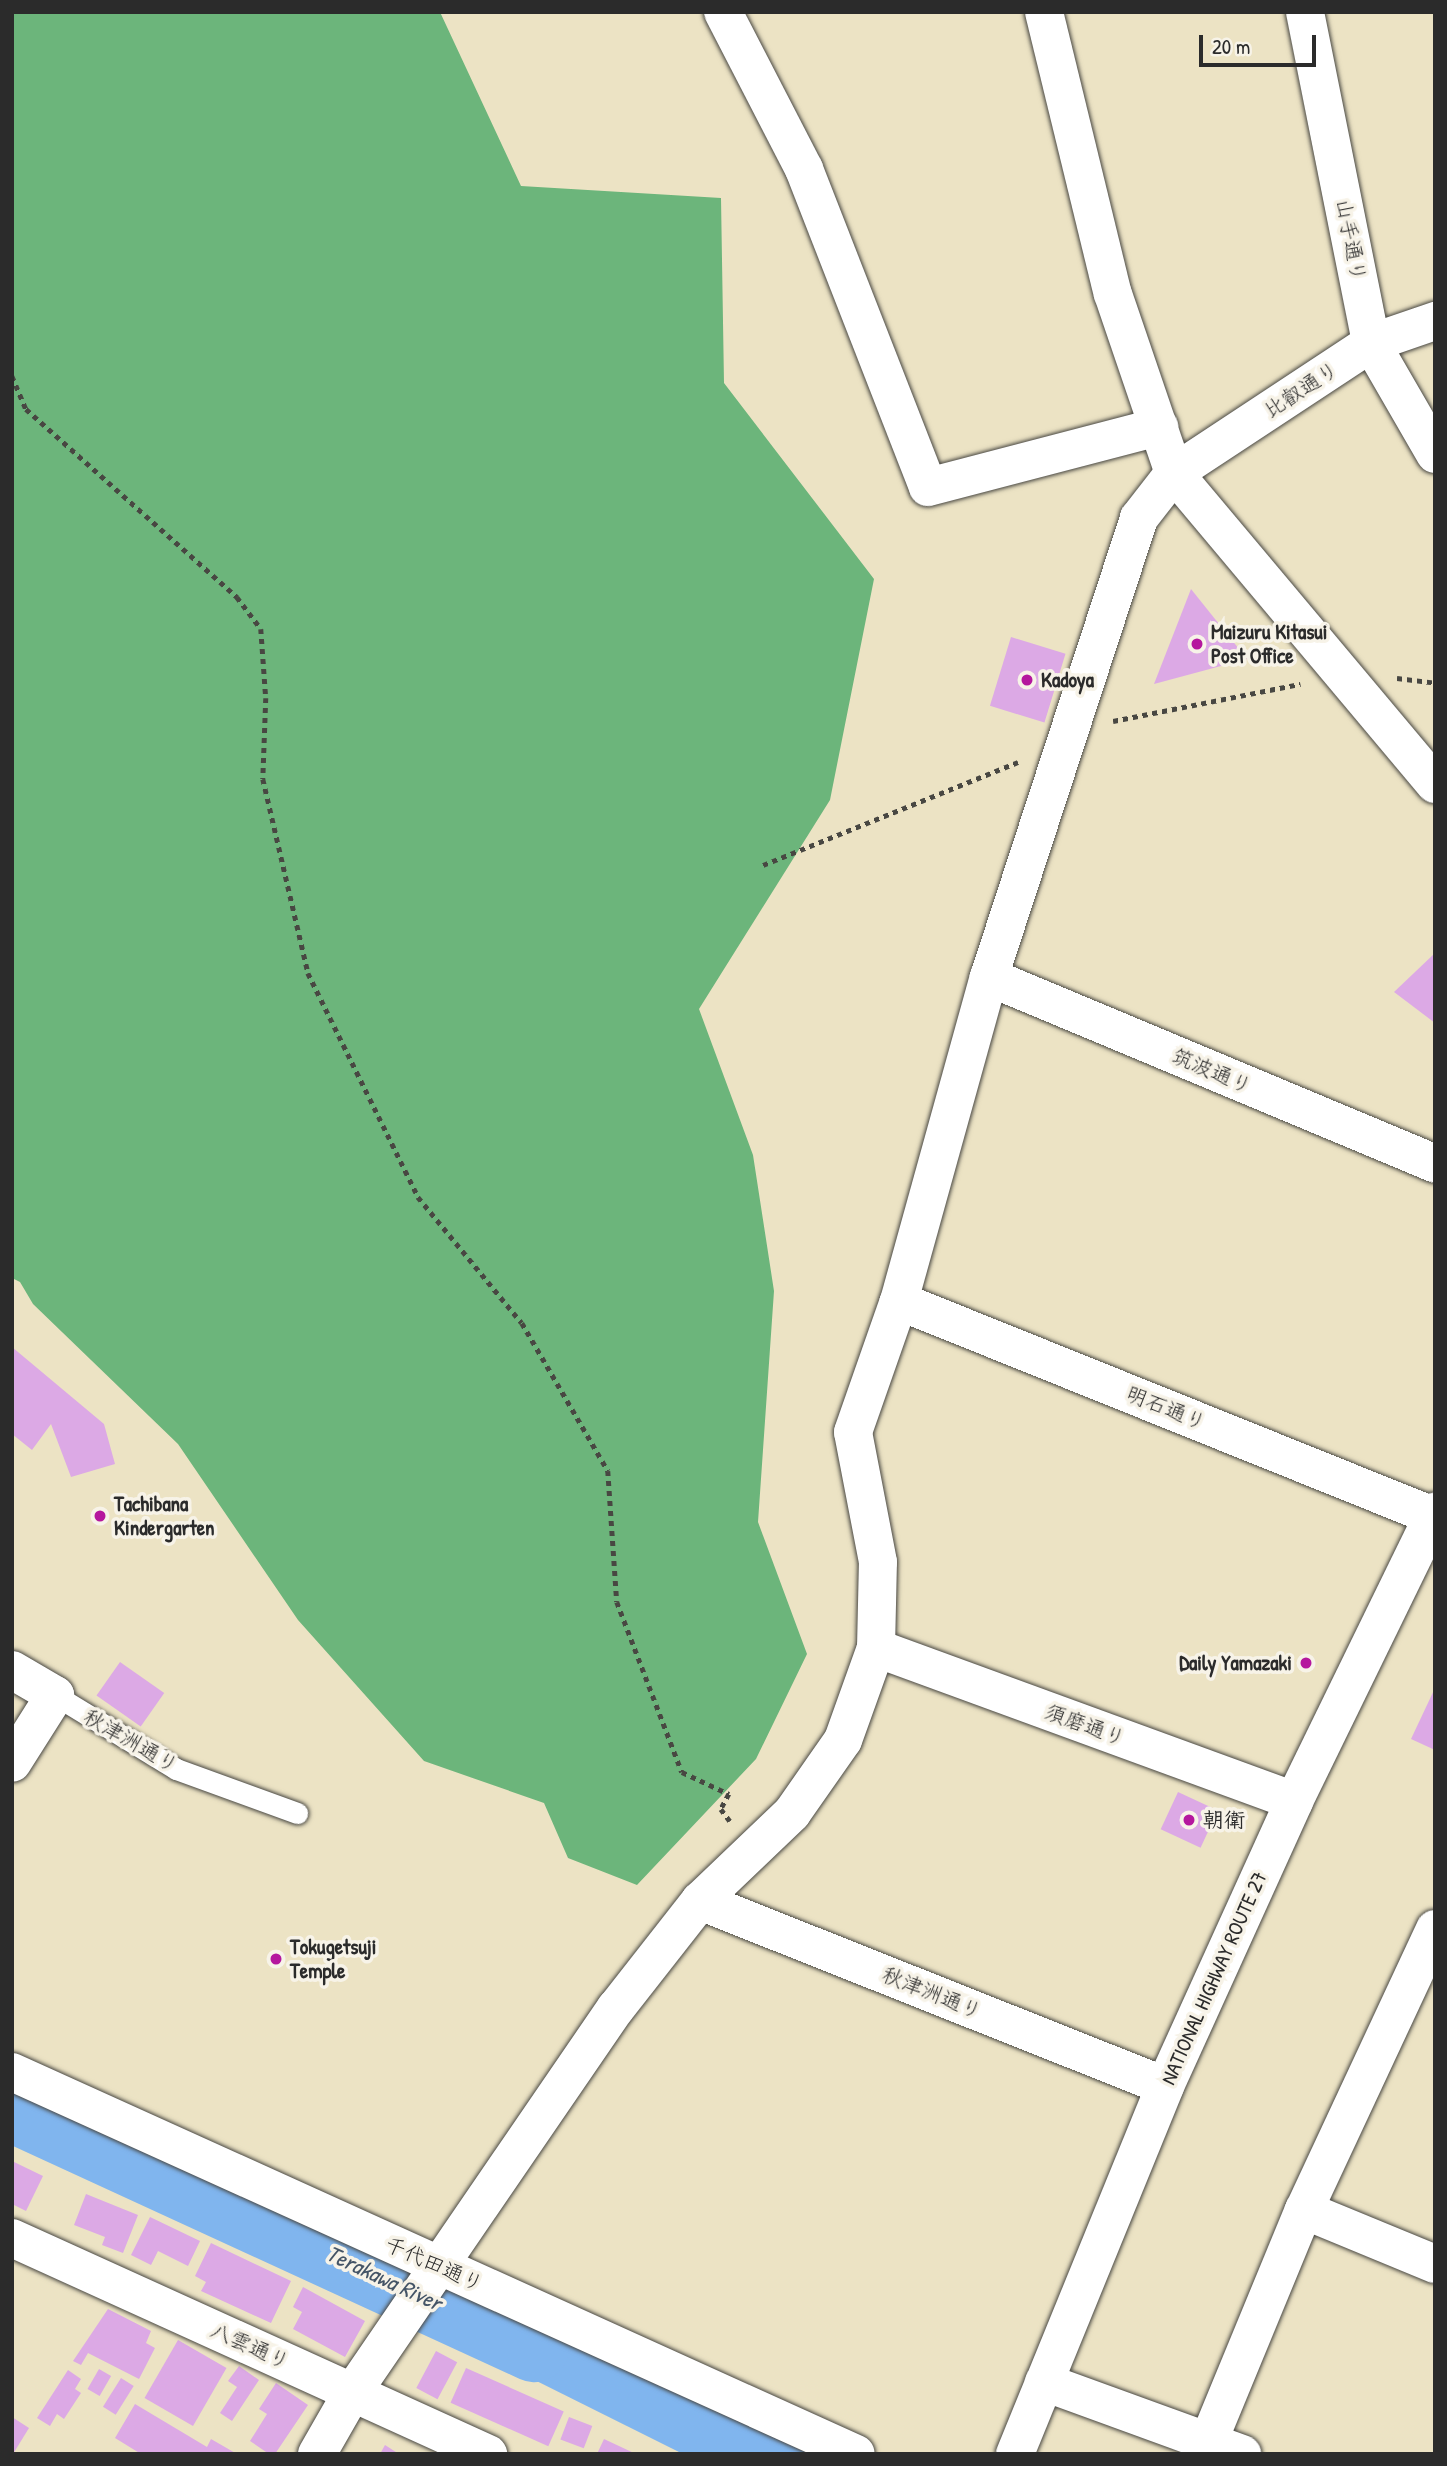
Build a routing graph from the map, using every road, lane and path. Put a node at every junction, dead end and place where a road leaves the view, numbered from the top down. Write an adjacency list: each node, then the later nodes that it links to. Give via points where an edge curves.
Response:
1 (723, 12): 7 (main road, via 804,169 928,487)
2 (1044, 12): 7 (main road, via 1113,294)
3 (1305, 12): 5 (main road, 山手通り)
4 (1435, 321): 5 (main road, 比叡通り)
5 (1371, 343): 8 (main road, 山手通り); 9 (main road, 比叡通り)
6 (12, 376): 24 (path, via 26,409 237,597 261,629 266,698 263,779 308,973 418,1197 522,1323 608,1471 617,1602 682,1772 729,1794)
7 (1159, 426): 9 (main road)
8 (1435, 454)
9 (1174, 473): 10 (main road); 12 (main road, 比叡通り, via 1139,519)
10 (1338, 671): 11 (path); 12 (path, via 1293,686 1124,716); 13 (main road)
11 (1435, 682)
12 (1069, 742): 14 (path); 15 (main road, 比叡通り)
13 (1435, 784)
14 (762, 865)
15 (989, 977): 16 (main road, 筑波通り); 17 (main road, 比叡通り)
16 (1435, 1164)
17 (898, 1301): 18 (main road, 明石通り); 19 (main road, 比叡通り, via 853,1432 878,1562)
18 (1434, 1514): 23 (main road, NATIONAL HIGHWAY ROUTE 27)
19 (876, 1648): 23 (main road, 須磨通り); 26 (main road, 比叡通り, via 843,1740 792,1813)
20 (12, 1670): 21 (main road, 秋津洲通り)
21 (55, 1695): 22 (main road); 25 (lane, 秋津洲通り, via 176,1769)
22 (12, 1763)
23 (1294, 1801): 29 (main road, NATIONAL HIGHWAY ROUTE 27)
24 (721, 1809)
25 (297, 1813)
26 (700, 1901): 29 (main road, 秋津洲通り); 33 (main road, 比叡通り, via 616,2008)
27 (1435, 1929): 30 (main road)
28 (12, 2072): 33 (main road, 千代田通り)
29 (1165, 2086): 34 (main road, NATIONAL HIGHWAY ROUTE 27)
30 (1304, 2210): 32 (main road); 36 (main road)
31 (12, 2238): 35 (main road, 八雲通り)
32 (1435, 2264)
33 (432, 2277): 35 (main road, 比叡通り); 39 (main road, 千代田通り)
34 (1044, 2382): 36 (main road); 40 (main road, NATIONAL HIGHWAY ROUTE 27)
35 (352, 2393): 37 (main road, 比叡通り); 38 (main road, 八雲通り)
36 (1226, 2447)
37 (317, 2454)
38 (488, 2454)
39 (856, 2454)
40 (1015, 2454)

